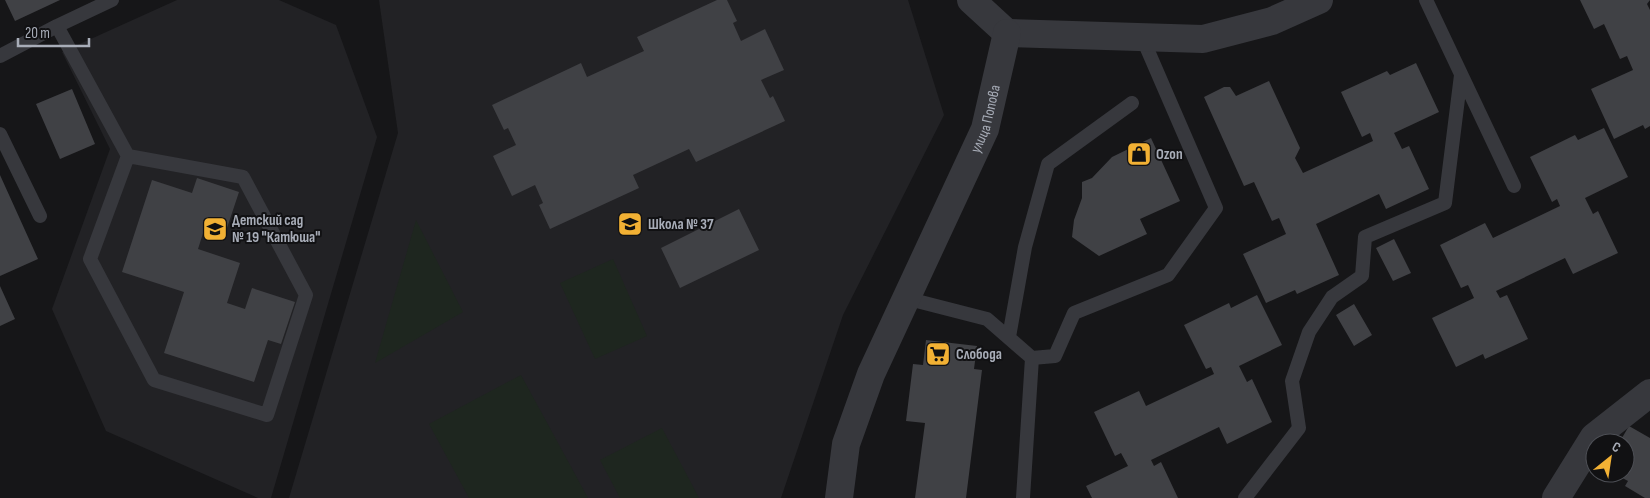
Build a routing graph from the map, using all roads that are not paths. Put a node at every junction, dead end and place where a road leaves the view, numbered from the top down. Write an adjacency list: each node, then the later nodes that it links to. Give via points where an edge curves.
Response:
1 (112, 0): 5 (lane)
2 (971, 0): 6 (street)
3 (1319, 0): 7 (street, via 1272,21 1203,39)
4 (1426, 0): 9 (lane)
5 (57, 26): 8 (lane); 12 (lane)
6 (1007, 32): 7 (street); 15 (street, улица Попова, via 986,129)
7 (1142, 37): 17 (lane, via 1216,208 1168,275 1074,313 1055,356)
8 (0, 56)
9 (1462, 75): 13 (lane); 21 (lane, via 1445,203 1365,237 1362,276 1332,297 1309,332 1292,381 1299,428)
10 (1132, 103): 16 (lane, via 1048,164 1025,247)
11 (0, 134): 14 (lane)
12 (128, 156): 12 (lane, via 90,259 154,380 267,415 306,295 243,177)
13 (1514, 186)
14 (40, 216)
15 (905, 298): 16 (lane, via 987,319); 19 (street, улица Попова, via 871,374 846,444)
16 (1009, 337): 17 (lane)
17 (1032, 358): 20 (lane)
18 (1650, 393): 22 (street, via 1594,437)
19 (840, 498)
20 (1022, 498)
21 (1245, 498)
22 (1556, 498)

